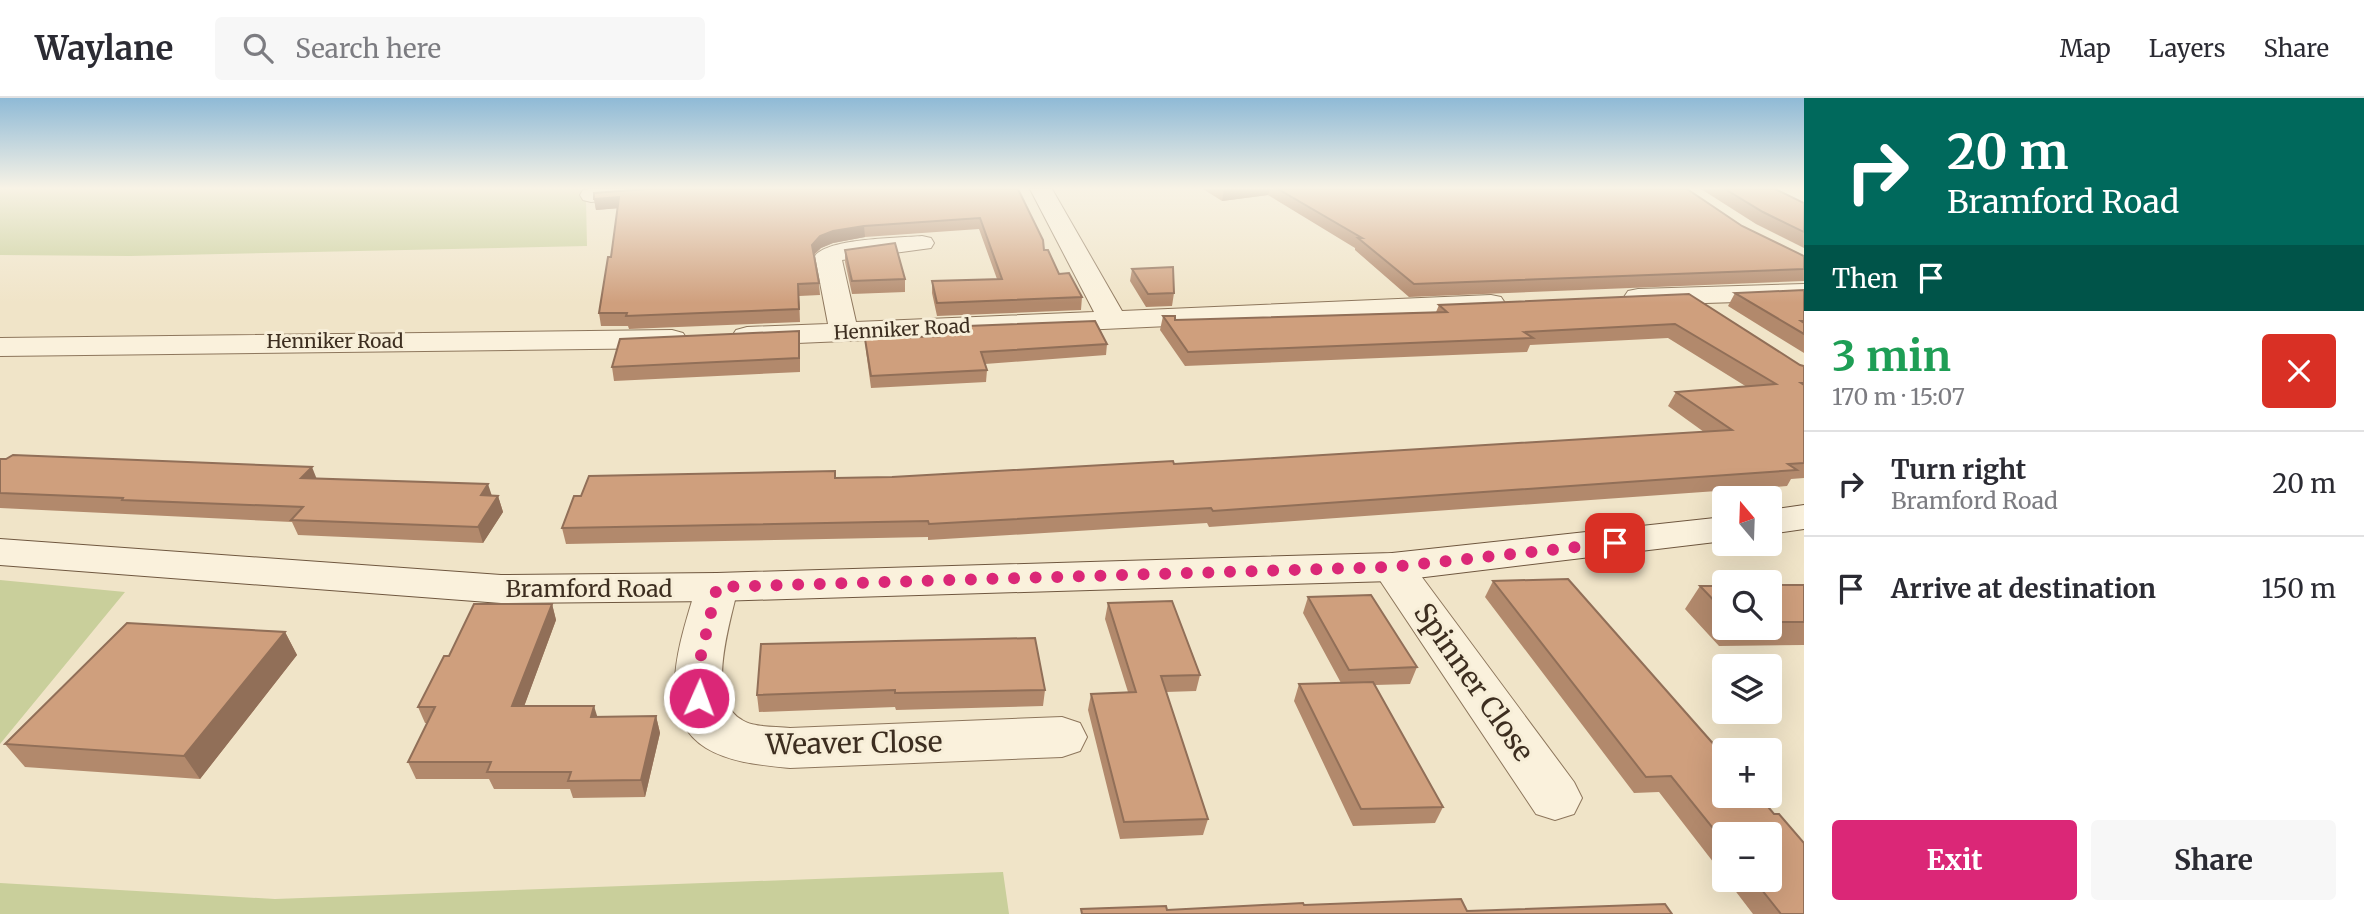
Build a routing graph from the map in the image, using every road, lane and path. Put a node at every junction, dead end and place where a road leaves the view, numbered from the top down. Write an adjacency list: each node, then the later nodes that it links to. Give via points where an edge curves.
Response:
1 (1062, 227): 7 (street)
2 (922, 243): 9 (street, via 828,256)
3 (1804, 292): 4 (street)
4 (1686, 295): 5 (street); 8 (street)
5 (1610, 298)
6 (1513, 302): 7 (street, Henniker Road)
7 (1112, 319): 9 (street, Henniker Road)
8 (1734, 326)
9 (844, 332): 10 (street, Henniker Road, via 590,342)
10 (0, 347)
11 (1804, 517): 12 (street)
12 (1782, 520)
13 (1712, 530): 15 (street, Bramford Road)
14 (0, 552): 16 (street, Bramford Road, via 501,589)
15 (1392, 567): 16 (street, Bramford Road); 18 (street, Spinner Close)
16 (717, 587): 17 (street, Weaver Close, via 698,668 699,698 716,728 734,741 790,748)
17 (1062, 737)
18 (1555, 798)

